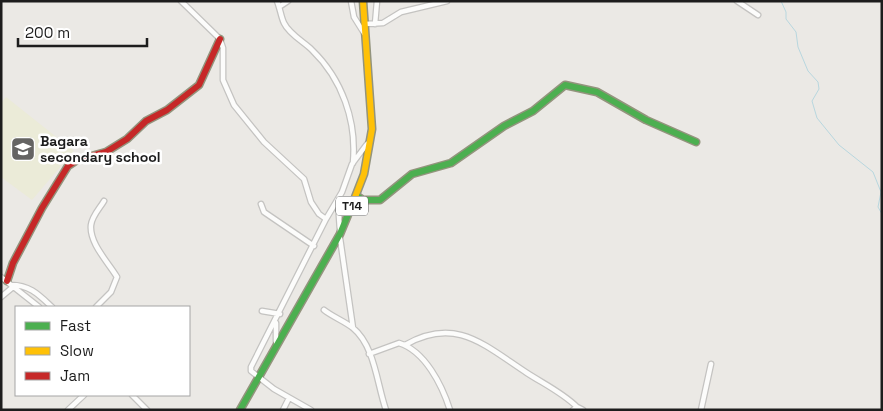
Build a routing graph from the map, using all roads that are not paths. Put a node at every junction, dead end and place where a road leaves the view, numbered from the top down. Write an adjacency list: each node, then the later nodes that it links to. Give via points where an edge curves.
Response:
1 (181, 1): 14 (street)
2 (277, 1): 9 (street)
3 (288, 1): 9 (street)
4 (351, 1): 13 (street, via 354,18)
5 (363, 1): 11 (main road, T14)
6 (377, 1): 12 (street)
7 (446, 1): 12 (street, via 409,10)
8 (737, 1): 10 (street)
9 (279, 7): 17 (street, via 288,29 327,66 338,84 353,133)
10 (758, 15)
11 (366, 24): 12 (street); 13 (main road, T14)
12 (375, 24)
13 (367, 36): 15 (main road, T14)
14 (220, 40): 22 (street, via 223,80 234,105 264,142 304,179 311,202); 25 (main road, via 199,85 106,152 77,160 68,166 13,263)
15 (372, 139): 17 (street); 18 (main road, T14)
16 (696, 142): 18 (main road, via 596,92 565,85 533,111 504,126 451,163 412,174 380,200 370,201)
17 (352, 164): 20 (street)
18 (357, 196): 23 (main road, T14)
19 (104, 201): 29 (street, via 92,219 92,233 117,277 111,292)
20 (338, 202): 22 (street); 23 (street)
21 (260, 204): 24 (street, via 264,212)
22 (326, 219): 24 (street)
23 (340, 234): 34 (street); 35 (main road, T14)
24 (314, 246): 32 (street)
25 (8, 282): 26 (street); 27 (street); 28 (street, via 29,288)
26 (1, 297)
27 (38, 306)
28 (51, 306)
29 (97, 306)
30 (324, 310): 34 (street)
31 (262, 311): 32 (street)
32 (280, 314): 33 (street)
33 (276, 322): 35 (street); 39 (street, via 251,367 251,372)
34 (353, 328): 37 (street)
35 (276, 344): 39 (main road, T14)
36 (405, 345): 37 (street, via 399,343); 44 (street, via 437,333 468,336); 52 (street, via 440,383)
37 (369, 354): 51 (street)
38 (711, 364): 54 (street)
39 (258, 376): 40 (main road, T14); 43 (street)
40 (252, 388): 47 (main road, T14); 48 (main road, T14)
41 (83, 396): 45 (street)
42 (133, 396): 46 (street)
43 (289, 398): 49 (street); 50 (street)
44 (575, 408): 53 (street)
45 (68, 410)
46 (147, 410)
47 (236, 410)
48 (240, 410)
49 (282, 410)
50 (311, 410)
51 (386, 410)
52 (450, 410)
53 (583, 410)
54 (701, 410)

